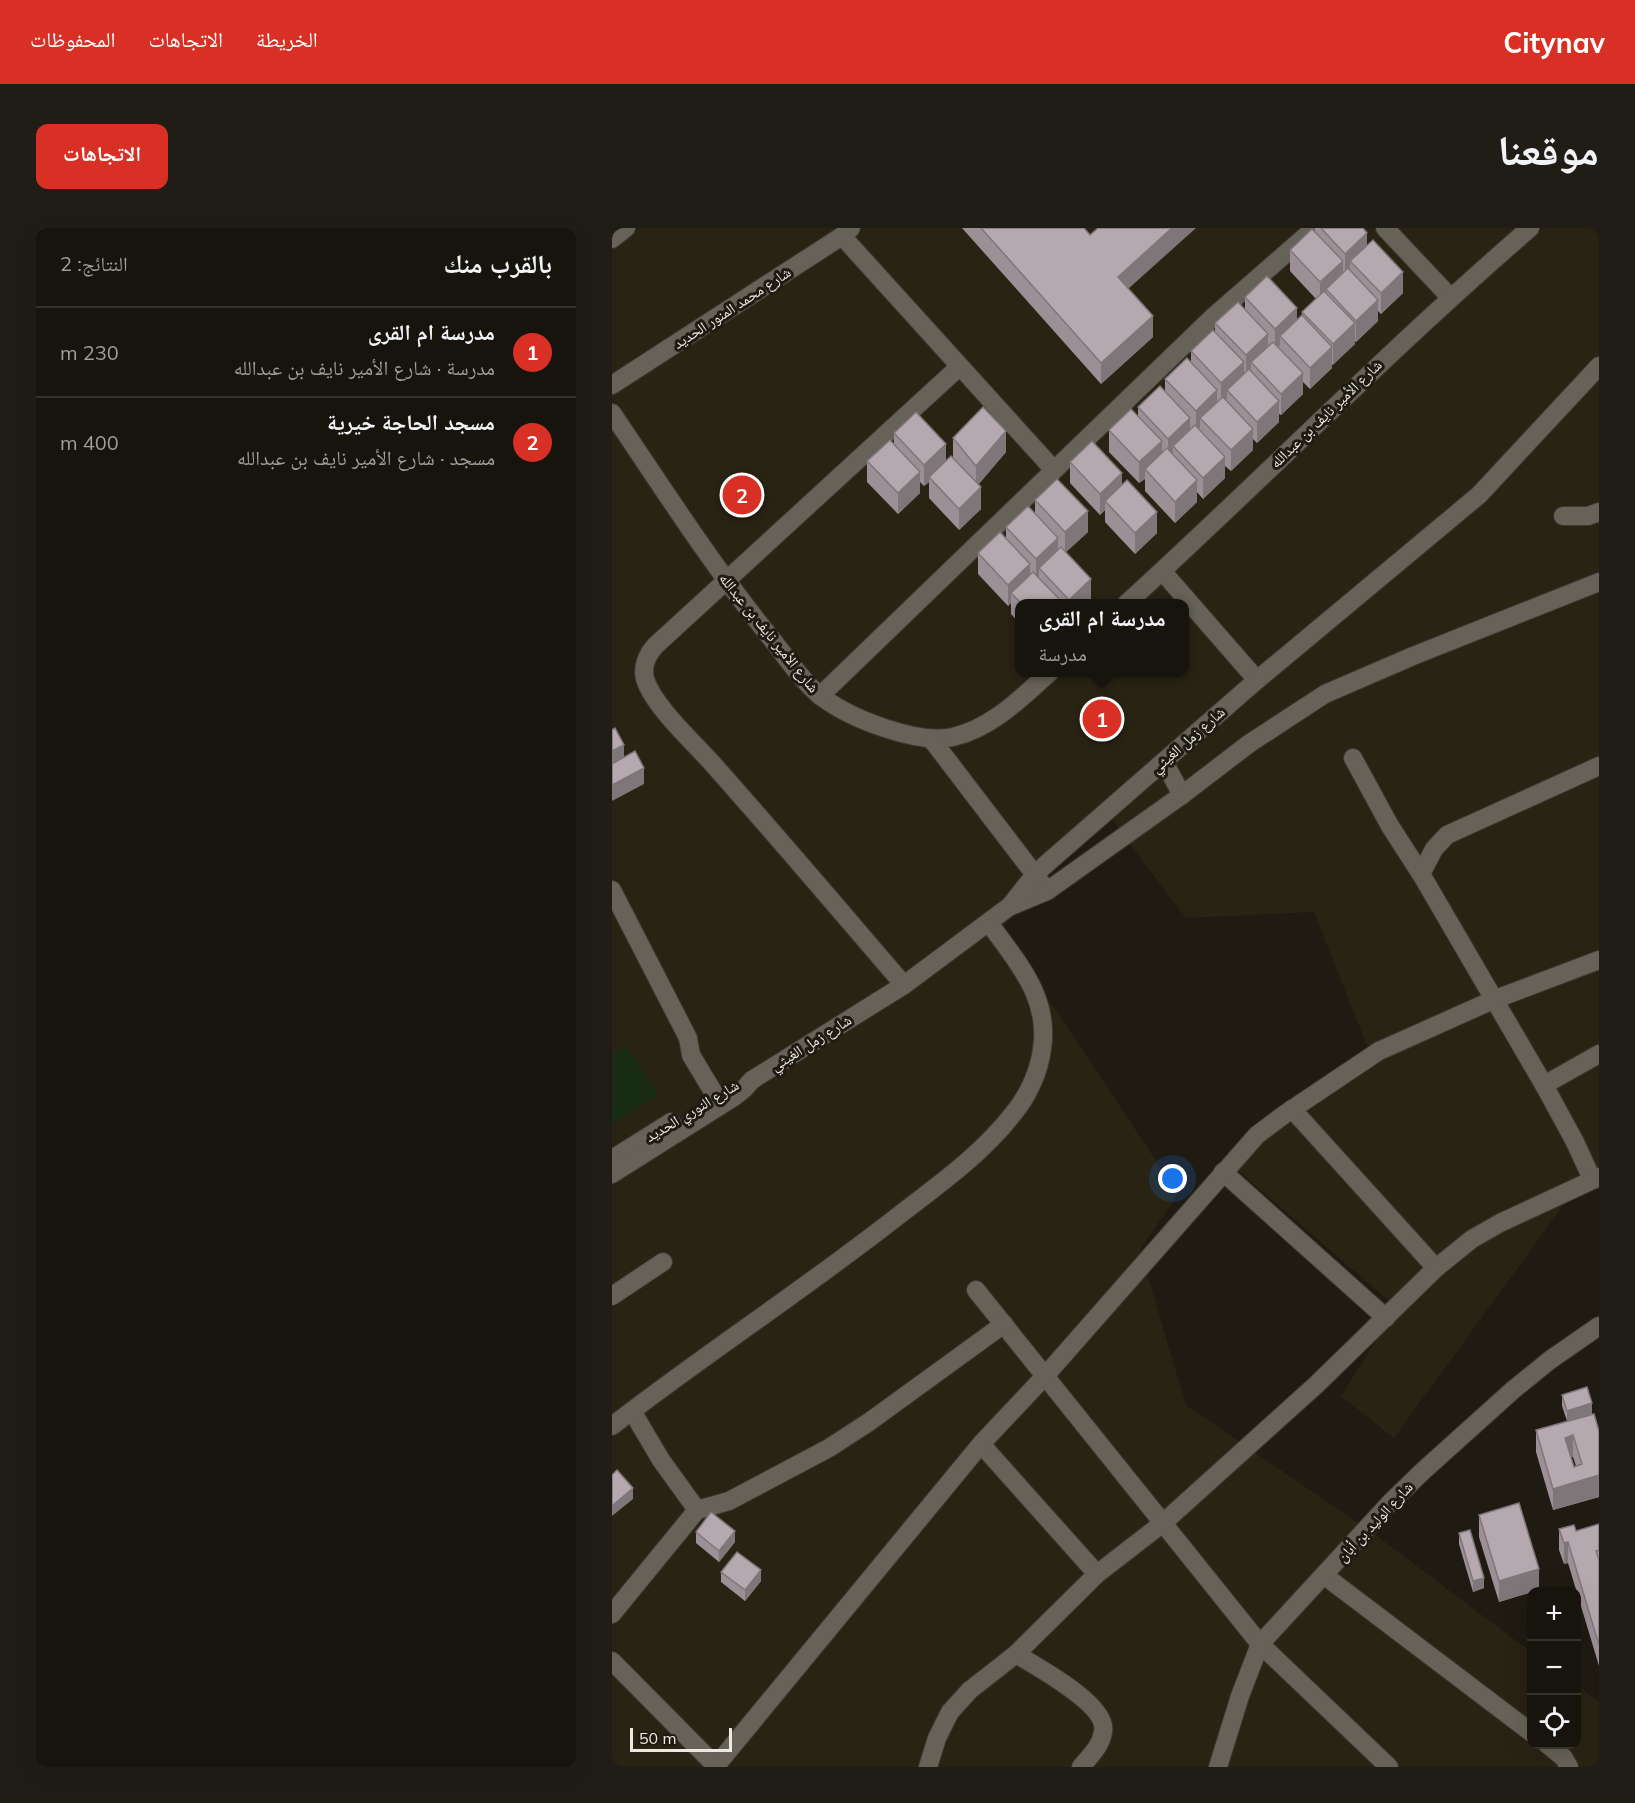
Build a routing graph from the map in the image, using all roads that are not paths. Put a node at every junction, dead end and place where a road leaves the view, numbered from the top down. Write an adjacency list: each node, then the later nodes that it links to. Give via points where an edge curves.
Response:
1 (626, 228): 6 (street)
2 (1315, 228): 12 (street, via 1214,316)
3 (1385, 228): 7 (street)
4 (1530, 228): 7 (street, شارع الأمير نايف بن عبدالله)
5 (847, 232): 9 (street); 10 (street, شارع محمد المنور الحديد)
6 (612, 239)
7 (1450, 297): 15 (street, شارع الأمير نايف بن عبدالله)
8 (1599, 366): 22 (street, شارع زمل الغيثي, via 1479,495)
9 (959, 367): 12 (street); 16 (street)
10 (612, 385)
11 (612, 413): 16 (street, شارع الأمير نايف بن عبدالله)
12 (1054, 470): 23 (street)
13 (1599, 512): 14 (street)
14 (1563, 516)
15 (1162, 571): 18 (street, شارع الأمير نايف بن عبدالله); 19 (street)
16 (726, 581): 23 (street, شارع الأمير نايف بن عبدالله); 36 (street, via 648,654 644,668 648,686 661,708)
17 (1599, 582): 28 (street, via 1325,694 1250,743)
18 (1130, 599)
19 (1186, 599)
20 (1189, 602): 22 (street)
21 (1044, 677): 24 (street, شارع الأمير نايف بن عبدالله, via 988,724)
22 (1257, 680): 26 (street, شارع زمل الغيثي)
23 (820, 696): 24 (street, شارع الأمير نايف بن عبدالله, via 877,726)
24 (932, 740): 29 (street)
25 (1353, 758): 30 (street)
26 (1164, 762): 28 (street); 29 (street, شارع زمل الغيثي)
27 (1599, 766): 30 (street, via 1447,835 1434,849)
28 (1182, 795): 32 (street)
29 (1036, 873): 32 (street); 33 (street, شارع زمل الغيثي)
30 (1421, 874): 37 (street)
31 (612, 890): 41 (street)
32 (1047, 891): 33 (street)
33 (1010, 906): 34 (street, شارع زمل الغيثي)
34 (989, 923): 36 (street, شارع زمل الغيثي); 55 (street, via 1035,991 1043,1019 1038,1071 1014,1113 972,1158 872,1237)
35 (1599, 960): 37 (street)
36 (904, 985): 39 (street, شارع زمل الغيثي)
37 (1493, 1000): 40 (street); 42 (street, via 1379,1051)
38 (1599, 1054): 40 (street)
39 (752, 1080): 41 (street, شارع النوري الحديد, via 740,1081)
40 (1544, 1085): 46 (street)
41 (722, 1097): 43 (street, شارع النوري الحديد); 45 (street, شارع النوري الحديد)
42 (1292, 1109): 44 (street, via 1257,1135); 48 (street)
43 (612, 1159)
44 (1223, 1172): 51 (street); 54 (street)
45 (612, 1174)
46 (1596, 1178): 48 (street, via 1481,1233)
47 (663, 1262): 50 (street)
48 (1436, 1268): 51 (street)
49 (976, 1290): 52 (street)
50 (612, 1296)
51 (1386, 1318): 59 (street)
52 (1004, 1324): 54 (street); 58 (street, via 829,1448 729,1501)
53 (1599, 1326): 61 (street, شارع الوليد بن أبان, via 1513,1390 1390,1503)
54 (1045, 1376): 57 (street); 59 (street)
55 (632, 1411): 56 (street); 58 (street)
56 (612, 1426)
57 (981, 1444): 60 (street); 68 (street)
58 (697, 1510): 62 (street)
59 (1163, 1523): 60 (street); 63 (street)
60 (1097, 1574): 64 (street)
61 (1324, 1576): 63 (street, شارع الوليد بن أبان); 66 (street)
62 (612, 1614)
63 (1260, 1644): 71 (street, شارع الوليد بن أبان); 72 (street)
64 (1016, 1654): 69 (street, via 970,1690 950,1712); 70 (street, via 1084,1699 1103,1720 1104,1731 1098,1745)
65 (612, 1661): 68 (street)
66 (1527, 1729)
67 (1553, 1749): 73 (street)
68 (716, 1766)
69 (928, 1767)
70 (1081, 1767)
71 (1218, 1767)
72 (1389, 1767)
73 (1569, 1767)

